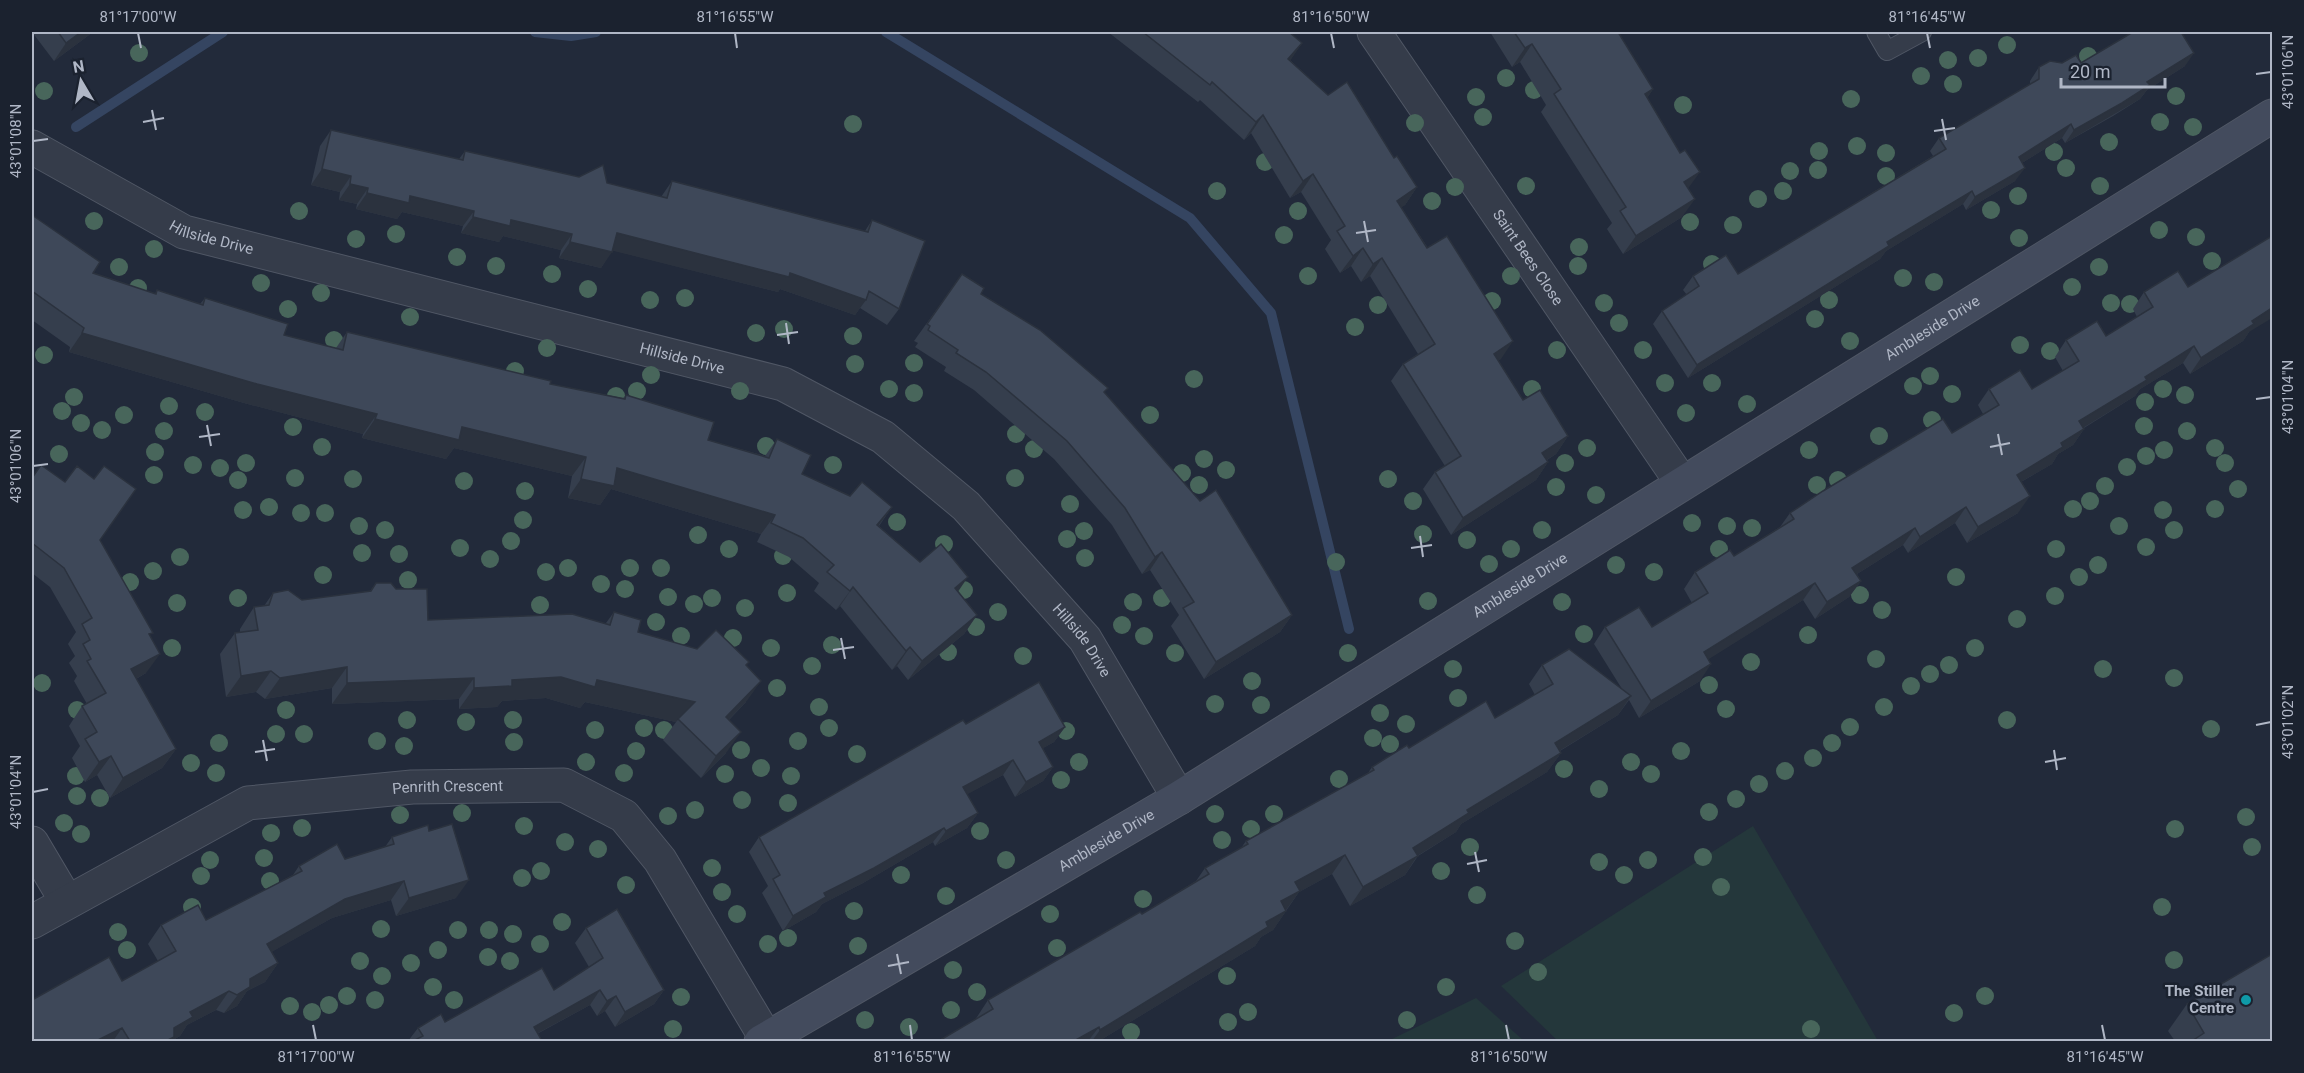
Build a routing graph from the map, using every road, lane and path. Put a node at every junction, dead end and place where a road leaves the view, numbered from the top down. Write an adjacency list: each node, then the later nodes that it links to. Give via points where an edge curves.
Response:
1 (1374, 32): 6 (street, Saint Bees Close)
2 (1876, 32): 3 (lane, via 1887,51)
3 (1922, 32)
4 (2272, 116): 6 (street, Ambleside Drive)
5 (32, 147): 7 (street, Hillside Drive, via 184,232 783,384 883,437 966,506 1086,639)
6 (1682, 483): 7 (street, Ambleside Drive)
7 (1179, 798): 11 (street, Ambleside Drive)
8 (32, 843): 9 (street)
9 (67, 902): 10 (street, Penrith Crescent); 11 (street, Penrith Crescent, via 248,803 412,787 564,785 624,816 660,860)
10 (32, 922)
11 (764, 1040)

